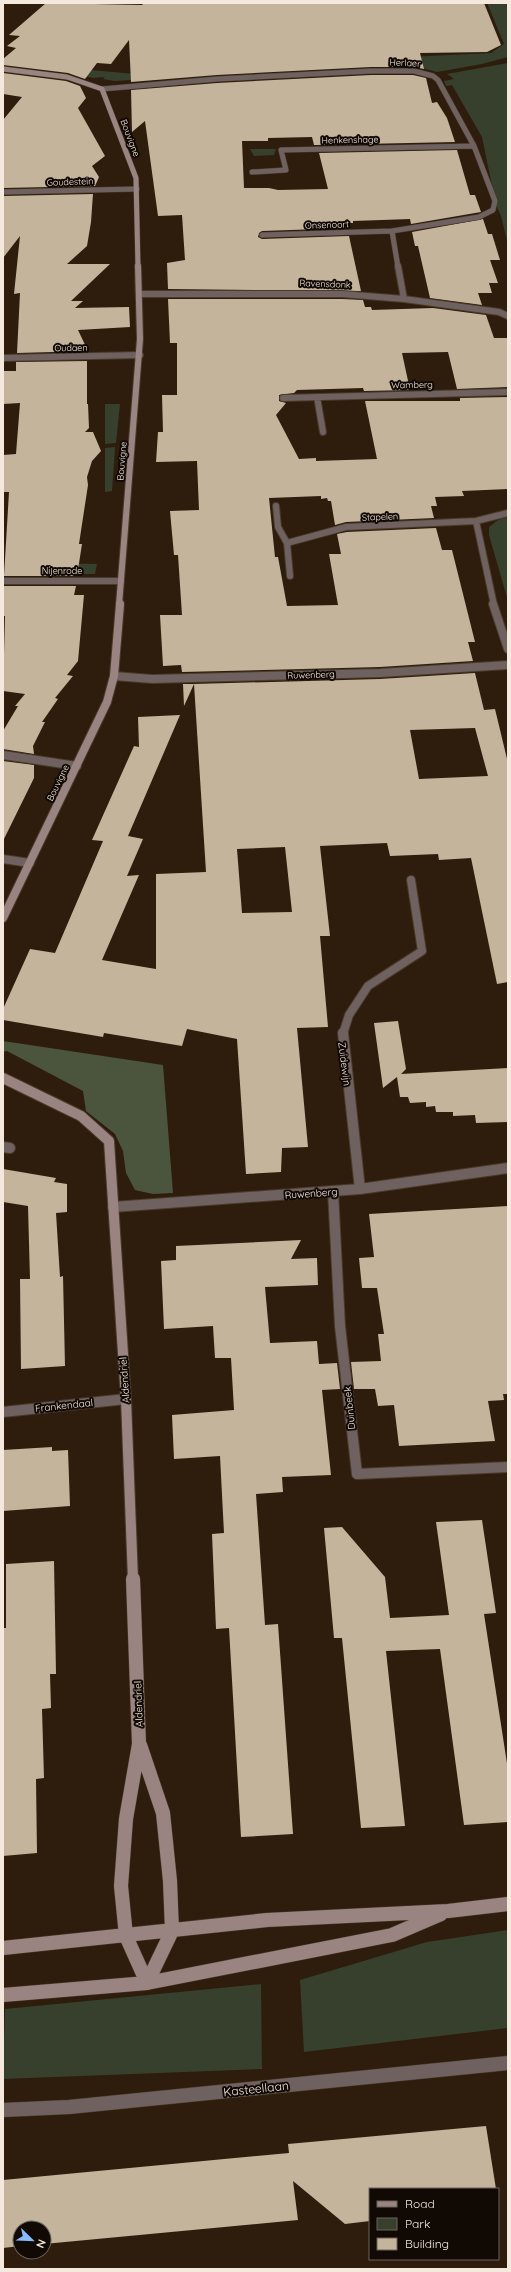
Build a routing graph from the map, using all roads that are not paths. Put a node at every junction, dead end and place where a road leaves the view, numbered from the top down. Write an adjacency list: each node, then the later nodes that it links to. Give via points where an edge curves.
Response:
1 (3, 70): 2 (street, via 91,82)
2 (102, 89): 3 (street, Herlaer, via 311,74 414,71 438,80); 5 (street, Bouvigne, via 136,178)
3 (474, 146): 4 (street, Henkenshage, via 281,150 286,170); 7 (street, Herlaer, via 495,201 493,210 479,217)
4 (252, 172)
5 (137, 189): 6 (street, Goudestein); 9 (street, Bouvigne)
6 (3, 192)
7 (392, 231): 8 (street, Onsenoort); 10 (street)
8 (262, 235)
9 (139, 294): 10 (street, Ravensdonk, via 306,293); 12 (street, Bouvigne)
10 (404, 299): 11 (street, Ravensdonk, via 499,312)
11 (508, 316)
12 (140, 355): 13 (street, Oudaen); 24 (street, Bouvigne)
13 (3, 358)
14 (508, 392): 15 (street, Wamberg)
15 (317, 397): 16 (street, Wamberg); 17 (street)
16 (283, 398)
17 (323, 432)
18 (276, 506): 21 (street, via 278,527)
19 (508, 513): 20 (street)
20 (476, 521): 21 (street, Stapelen, via 346,527); 25 (street, via 490,594)
21 (287, 543): 22 (street)
22 (290, 576)
23 (3, 581): 24 (street, Nijenrode)
24 (121, 581): 27 (street, Bouvigne)
25 (508, 649)
26 (508, 665): 27 (street, Ruwenberg, via 380,673 152,680)
27 (114, 676): 29 (street, Bouvigne, via 107,702)
28 (3, 755): 29 (street)
29 (76, 766): 31 (street, Bouvigne)
30 (3, 859): 31 (street)
31 (30, 863): 33 (street, Bouvigne)
32 (412, 880): 36 (street, Zuidewijn, via 422,951 368,986 349,1015 342,1037)
33 (3, 918)
34 (3, 1078): 38 (street, Aldendriel, via 81,1116 109,1140)
35 (508, 1168): 36 (street, Ruwenberg)
36 (360, 1189): 37 (street, Ruwenberg)
37 (333, 1191): 38 (street, Ruwenberg); 41 (street, Duinbeek, via 340,1326 357,1474)
38 (114, 1207): 39 (street, Aldendriel)
39 (126, 1398): 40 (street, Frankendaal); 42 (street, Aldendriel)
40 (3, 1412)
41 (508, 1467)
42 (139, 1744): 45 (street, Aldendriel, via 163,1813); 46 (street, Aldendriel, via 126,1819 120,1886)
43 (508, 1904): 44 (street)
44 (448, 1911): 45 (street, via 267,1920); 48 (street, via 392,1934)
45 (172, 1931): 46 (street); 48 (street, Aldendriel)
46 (126, 1936): 47 (street); 48 (street, Aldendriel)
47 (3, 1948)
48 (147, 1983): 49 (street)
49 (3, 1995)
50 (508, 2063): 51 (street, Kasteellaan, via 77,2106)
51 (3, 2110)

